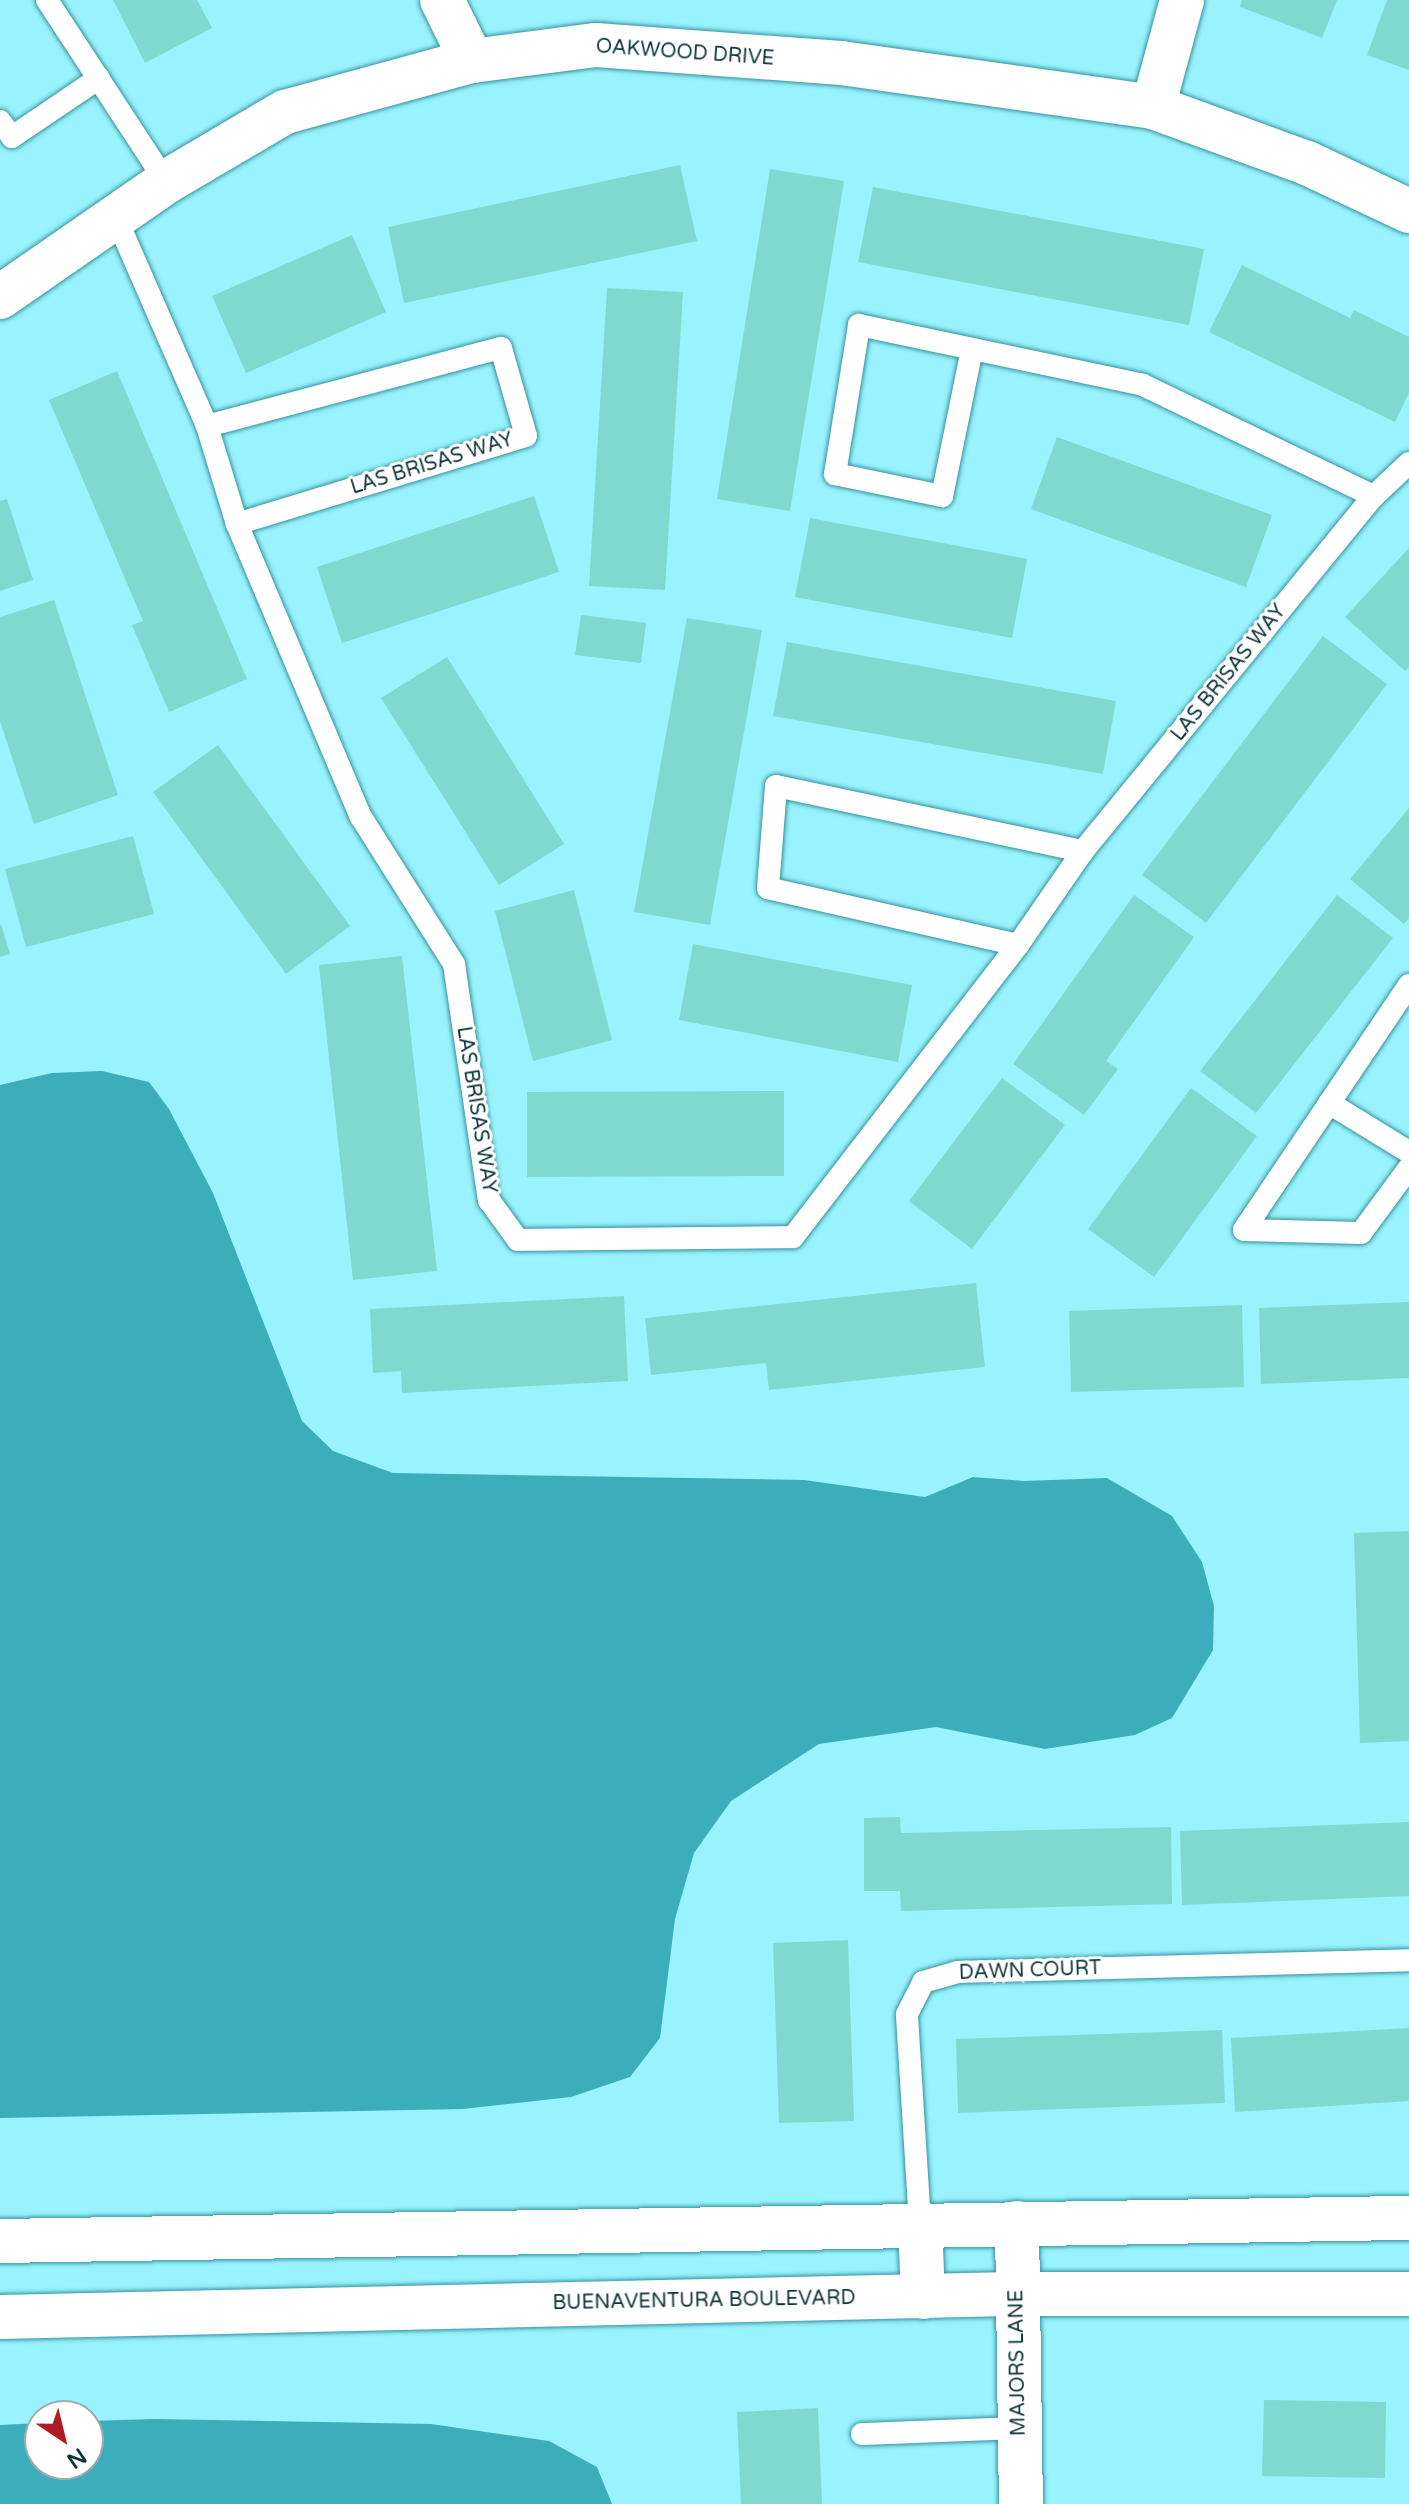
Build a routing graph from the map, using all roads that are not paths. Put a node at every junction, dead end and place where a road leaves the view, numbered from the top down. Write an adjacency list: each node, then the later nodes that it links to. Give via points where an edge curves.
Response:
1 (47, 0): 5 (lane)
2 (442, 0): 4 (main road)
3 (1182, 0): 6 (main road)
4 (472, 61): 6 (main road, OAKWOOD DRIVE, via 611,46 841,63); 8 (main road, OAKWOOD DRIVE, via 285,112)
5 (99, 78): 7 (lane, via 12,137); 8 (lane)
6 (1153, 107): 9 (main road, OAKWOOD DRIVE, via 1307,163)
7 (0, 121)
8 (166, 182): 10 (main road, OAKWOOD DRIVE)
9 (1409, 211)
10 (117, 220): 11 (main road, OAKWOOD DRIVE); 13 (lane, LAS BRISAS WAY)
11 (0, 297)
12 (972, 349): 12 (lane, via 859,325 835,474 942,496); 15 (lane, via 1143,385)
13 (207, 426): 16 (lane, LAS BRISAS WAY); 16 (lane, LAS BRISAS WAY, via 501,348 526,436)
14 (1409, 463): 15 (lane, LAS BRISAS WAY)
15 (1374, 496): 17 (lane, LAS BRISAS WAY)
16 (237, 524): 18 (lane, LAS BRISAS WAY, via 361,817 454,964 489,1200 518,1240 793,1237)
17 (1083, 851): 18 (lane, LAS BRISAS WAY); 18 (lane, via 776,786 768,888)
18 (1018, 945)
19 (1409, 985): 20 (lane)
20 (1329, 1103): 21 (lane); 22 (lane, via 1244,1230 1361,1233)
21 (1409, 1152)
22 (1409, 1168)
23 (1409, 1960): 25 (lane, DAWN COURT, via 958,1972 923,1982 907,2014)
24 (1409, 2218): 26 (main road)
25 (920, 2223): 26 (main road); 27 (main road); 30 (main road, DAWN COURT)
26 (1017, 2223): 28 (main road, MAJORS LANE)
27 (0, 2241)
28 (1017, 2294): 29 (main road, BUENAVENTURA BOULEVARD); 30 (main road, BUENAVENTURA BOULEVARD); 32 (main road, MAJORS LANE)
29 (1409, 2294)
30 (923, 2297): 31 (main road, BUENAVENTURA BOULEVARD)
31 (0, 2317)
32 (1020, 2428): 33 (lane); 34 (main road, MAJORS LANE)
33 (862, 2434)
34 (1021, 2504)

